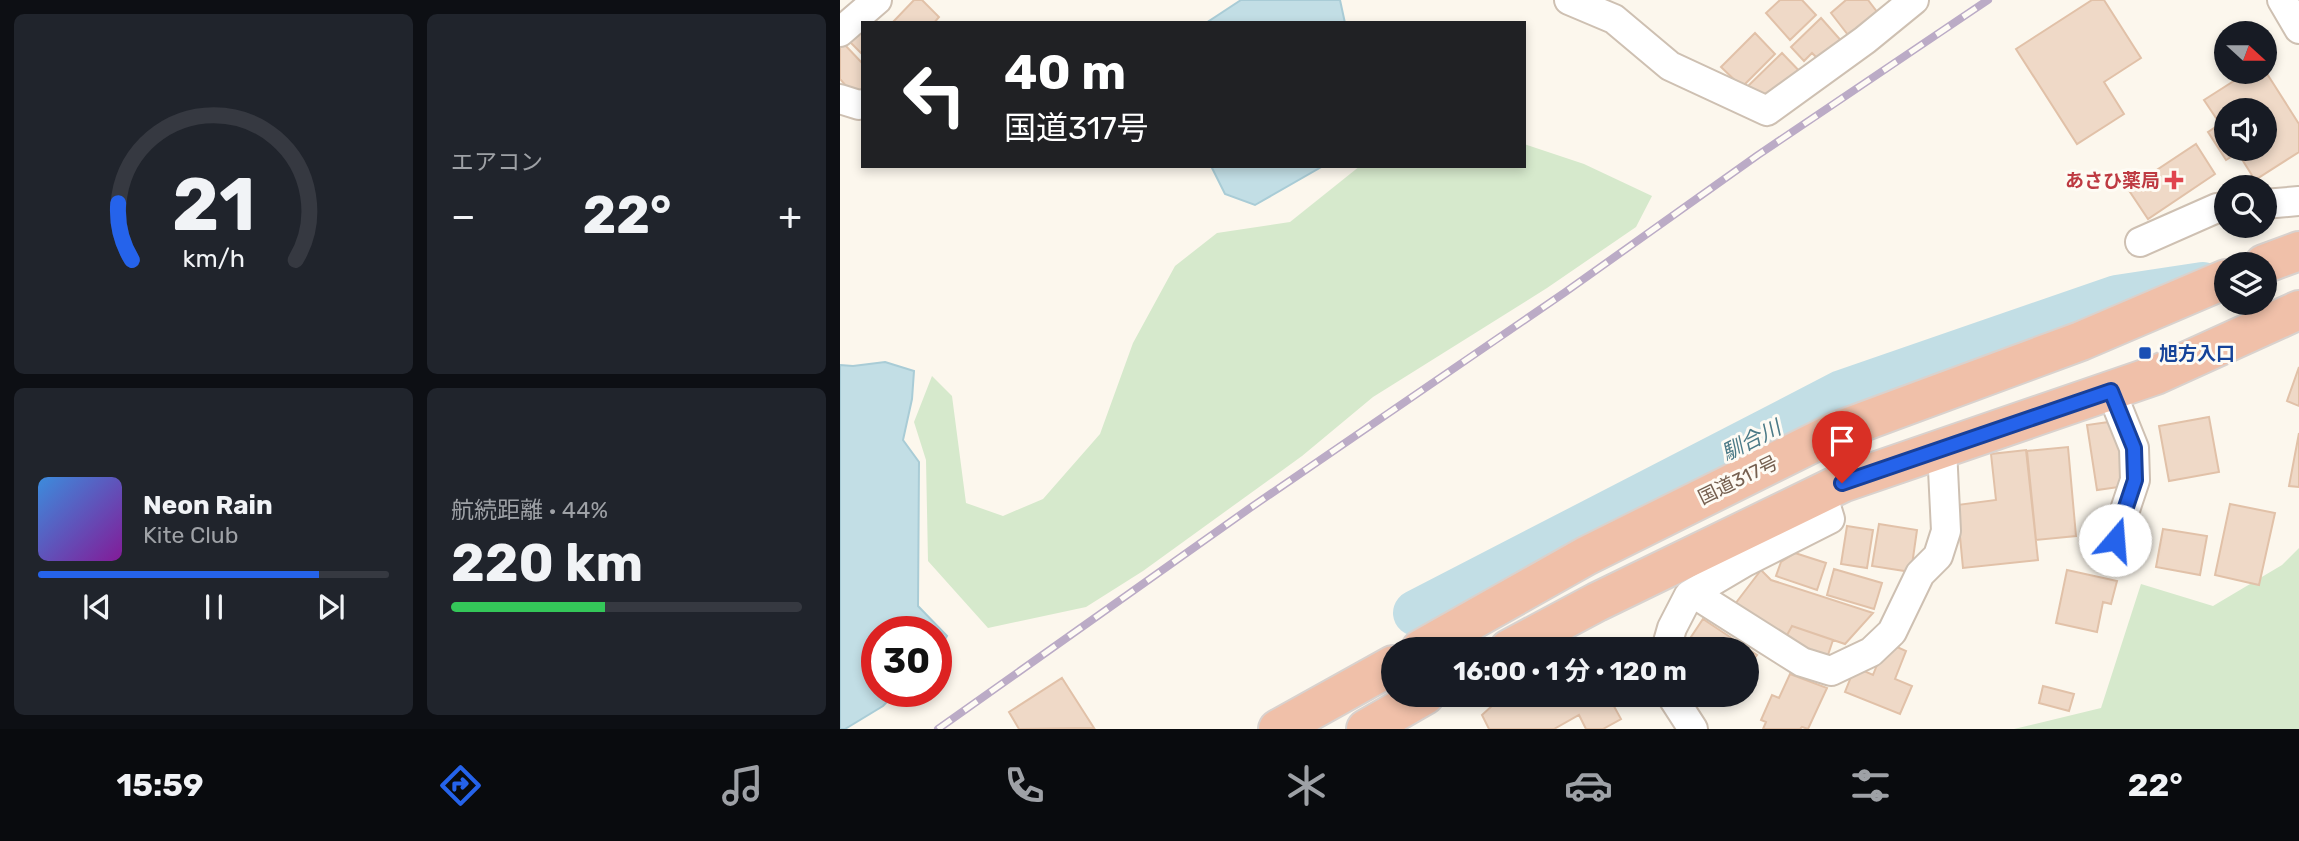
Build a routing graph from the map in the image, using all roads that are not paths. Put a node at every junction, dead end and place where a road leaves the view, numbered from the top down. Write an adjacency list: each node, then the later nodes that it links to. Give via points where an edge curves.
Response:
1 (877, 0): 6 (street)
2 (1569, 0): 3 (street, via 1614,19 1670,66 1766,111)
3 (1914, 0)
4 (2282, 0): 5 (street)
5 (2299, 29)
6 (840, 32)
7 (840, 99): 8 (street)
8 (861, 104)
9 (2299, 201): 10 (street)
10 (2277, 203)
11 (2214, 209): 12 (street)
12 (2140, 242)
13 (2299, 251): 14 (highway)
14 (2277, 259)
15 (2214, 284): 22 (highway, 国道317号, via 2081,341 1835,432 1586,556)
16 (2299, 310): 17 (highway)
17 (2111, 391): 18 (highway); 20 (street, via 2134,448 2135,480)
18 (1942, 449): 19 (highway); 21 (street, via 1946,531 1938,556 1920,574 1892,632 1871,652 1831,671 1802,662)
19 (1822, 493): 21 (street, via 1829,519); 23 (highway)
20 (2115, 540)
21 (1693, 593): 24 (street)
22 (1442, 637)
23 (1531, 637)
24 (1669, 637)
25 (1381, 672): 26 (highway)
26 (1360, 684): 28 (highway); 29 (highway)
27 (1679, 707): 30 (street)
28 (1392, 719)
29 (1278, 729)
30 (1693, 729)

